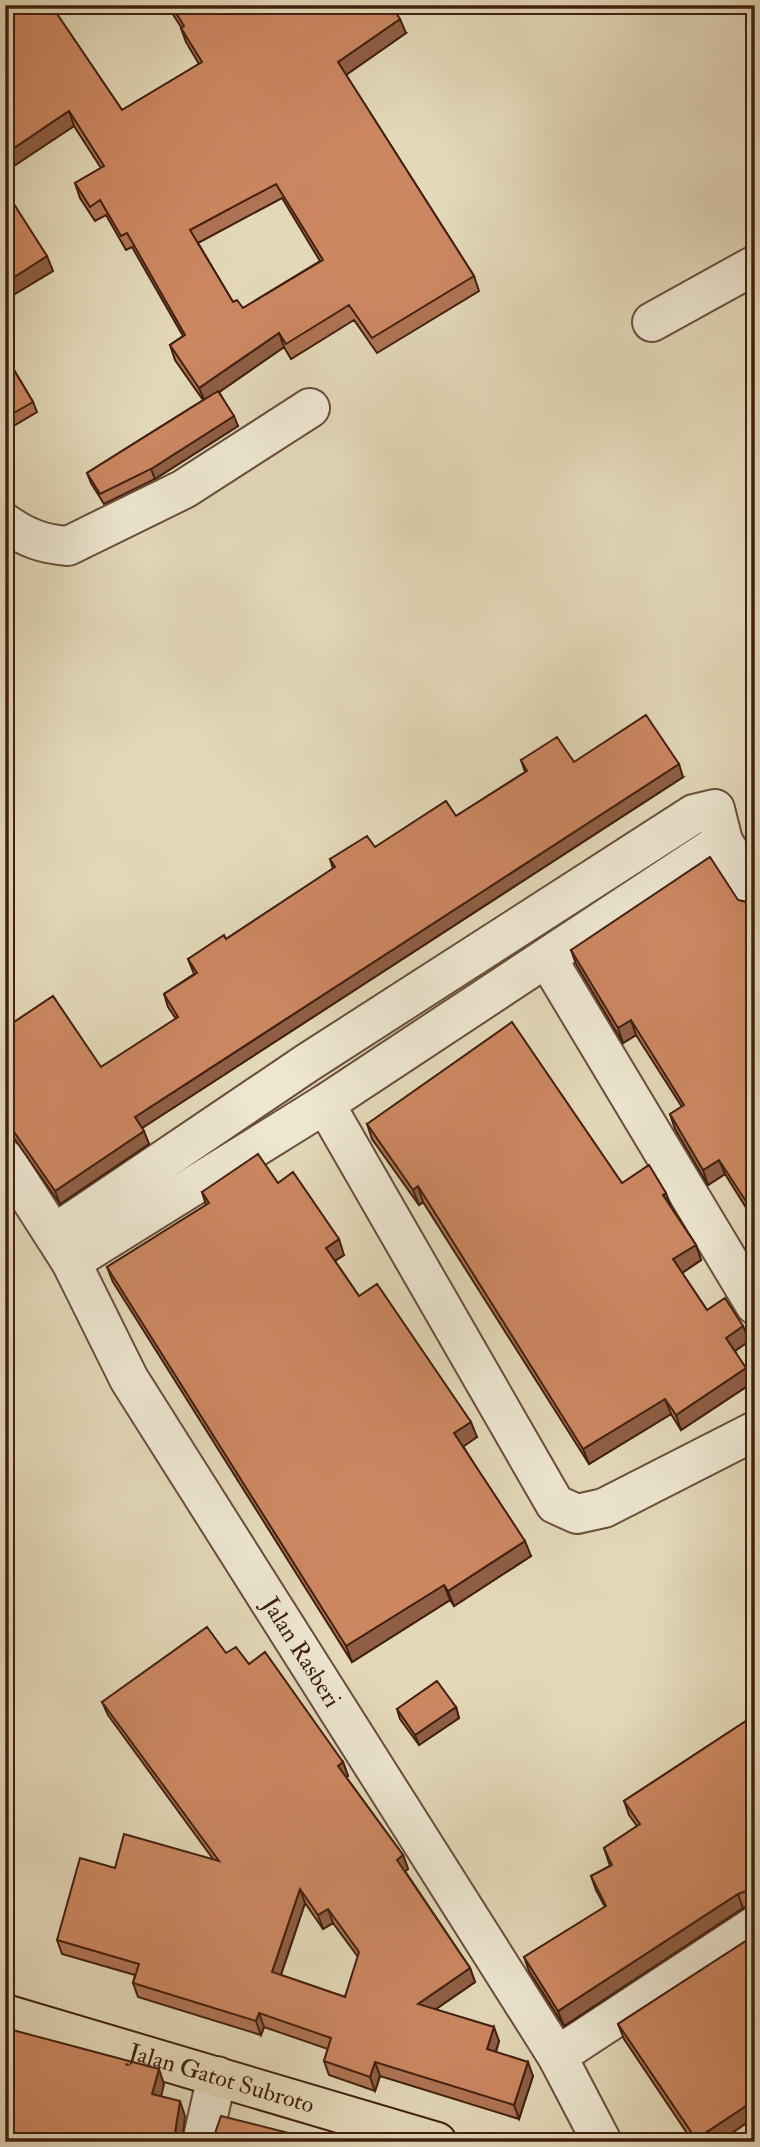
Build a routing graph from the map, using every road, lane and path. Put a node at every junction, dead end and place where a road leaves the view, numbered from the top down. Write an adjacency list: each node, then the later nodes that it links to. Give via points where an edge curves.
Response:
1 (755, 265): 2 (street)
2 (652, 322)
3 (310, 408): 4 (street, via 184,489 68,546 24,537)
4 (5, 523)
5 (723, 841): 6 (street); 7 (street); 10 (street, via 715,808 694,814 307,1063)
6 (755, 896)
7 (548, 960): 8 (street); 11 (street)
8 (325, 1104): 10 (street); 12 (street, via 555,1504 576,1514 604,1508)
9 (5, 1160): 10 (street, Jalan Rasberi)
10 (63, 1248): 15 (street, Jalan Rasberi, via 129,1379)
11 (755, 1305)
12 (755, 1431)
13 (755, 1926): 15 (street)
14 (5, 2014): 16 (main road, Jalan Gatot Subroto)
15 (557, 2056): 19 (street, Jalan Rasberi)
16 (217, 2076): 17 (street); 18 (main road, Jalan Gatot Subroto)
17 (202, 2142)
18 (437, 2142)
19 (602, 2142)

